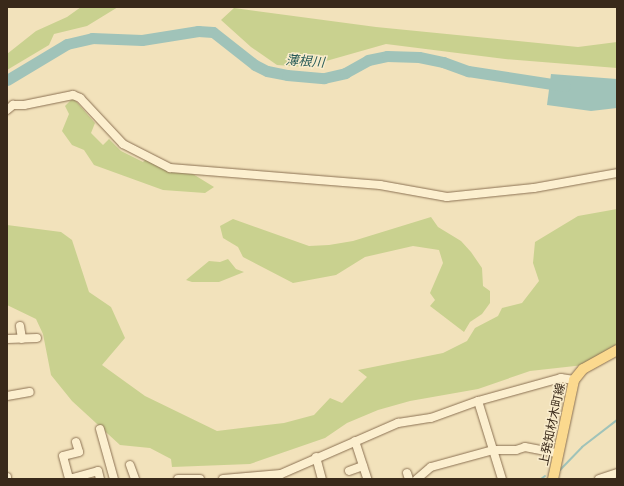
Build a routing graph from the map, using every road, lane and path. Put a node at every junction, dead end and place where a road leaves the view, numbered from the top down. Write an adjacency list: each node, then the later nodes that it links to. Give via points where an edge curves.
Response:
1 (7, 110): 2 (street, via 13,105 73,95 80,98 123,144 170,168 380,185 447,197 534,188)
2 (617, 173)
3 (20, 326): 6 (street)
4 (37, 338): 6 (street)
5 (7, 339): 6 (street)
6 (22, 339)
7 (617, 350): 8 (main road, 上発知材木町線, via 583,369)
8 (574, 380): 11 (street, via 564,378); 16 (main road, 上発知材木町線)
9 (30, 392): 10 (street)
10 (7, 396)
11 (478, 401): 13 (street, via 431,418 398,424); 15 (street)
12 (100, 429): 23 (street)
13 (354, 440): 17 (street); 19 (street)
14 (76, 442): 22 (street, via 79,452 63,456 69,479 98,471)
15 (492, 450): 16 (street, via 516,450 525,447); 30 (street, via 435,466); 31 (street)
16 (557, 453): 32 (main road, 上発知材木町線)
17 (316, 458): 27 (street, via 281,474); 28 (street)
18 (130, 465): 24 (street)
19 (363, 466): 20 (street); 29 (street)
20 (349, 470)
21 (617, 473): 33 (street)
22 (100, 479)
23 (114, 479)
24 (135, 479)
25 (178, 479): 26 (street)
26 (200, 479)
27 (222, 479)
28 (322, 479)
29 (367, 479)
30 (417, 479)
31 (502, 479)
32 (553, 479)
33 (598, 479)

